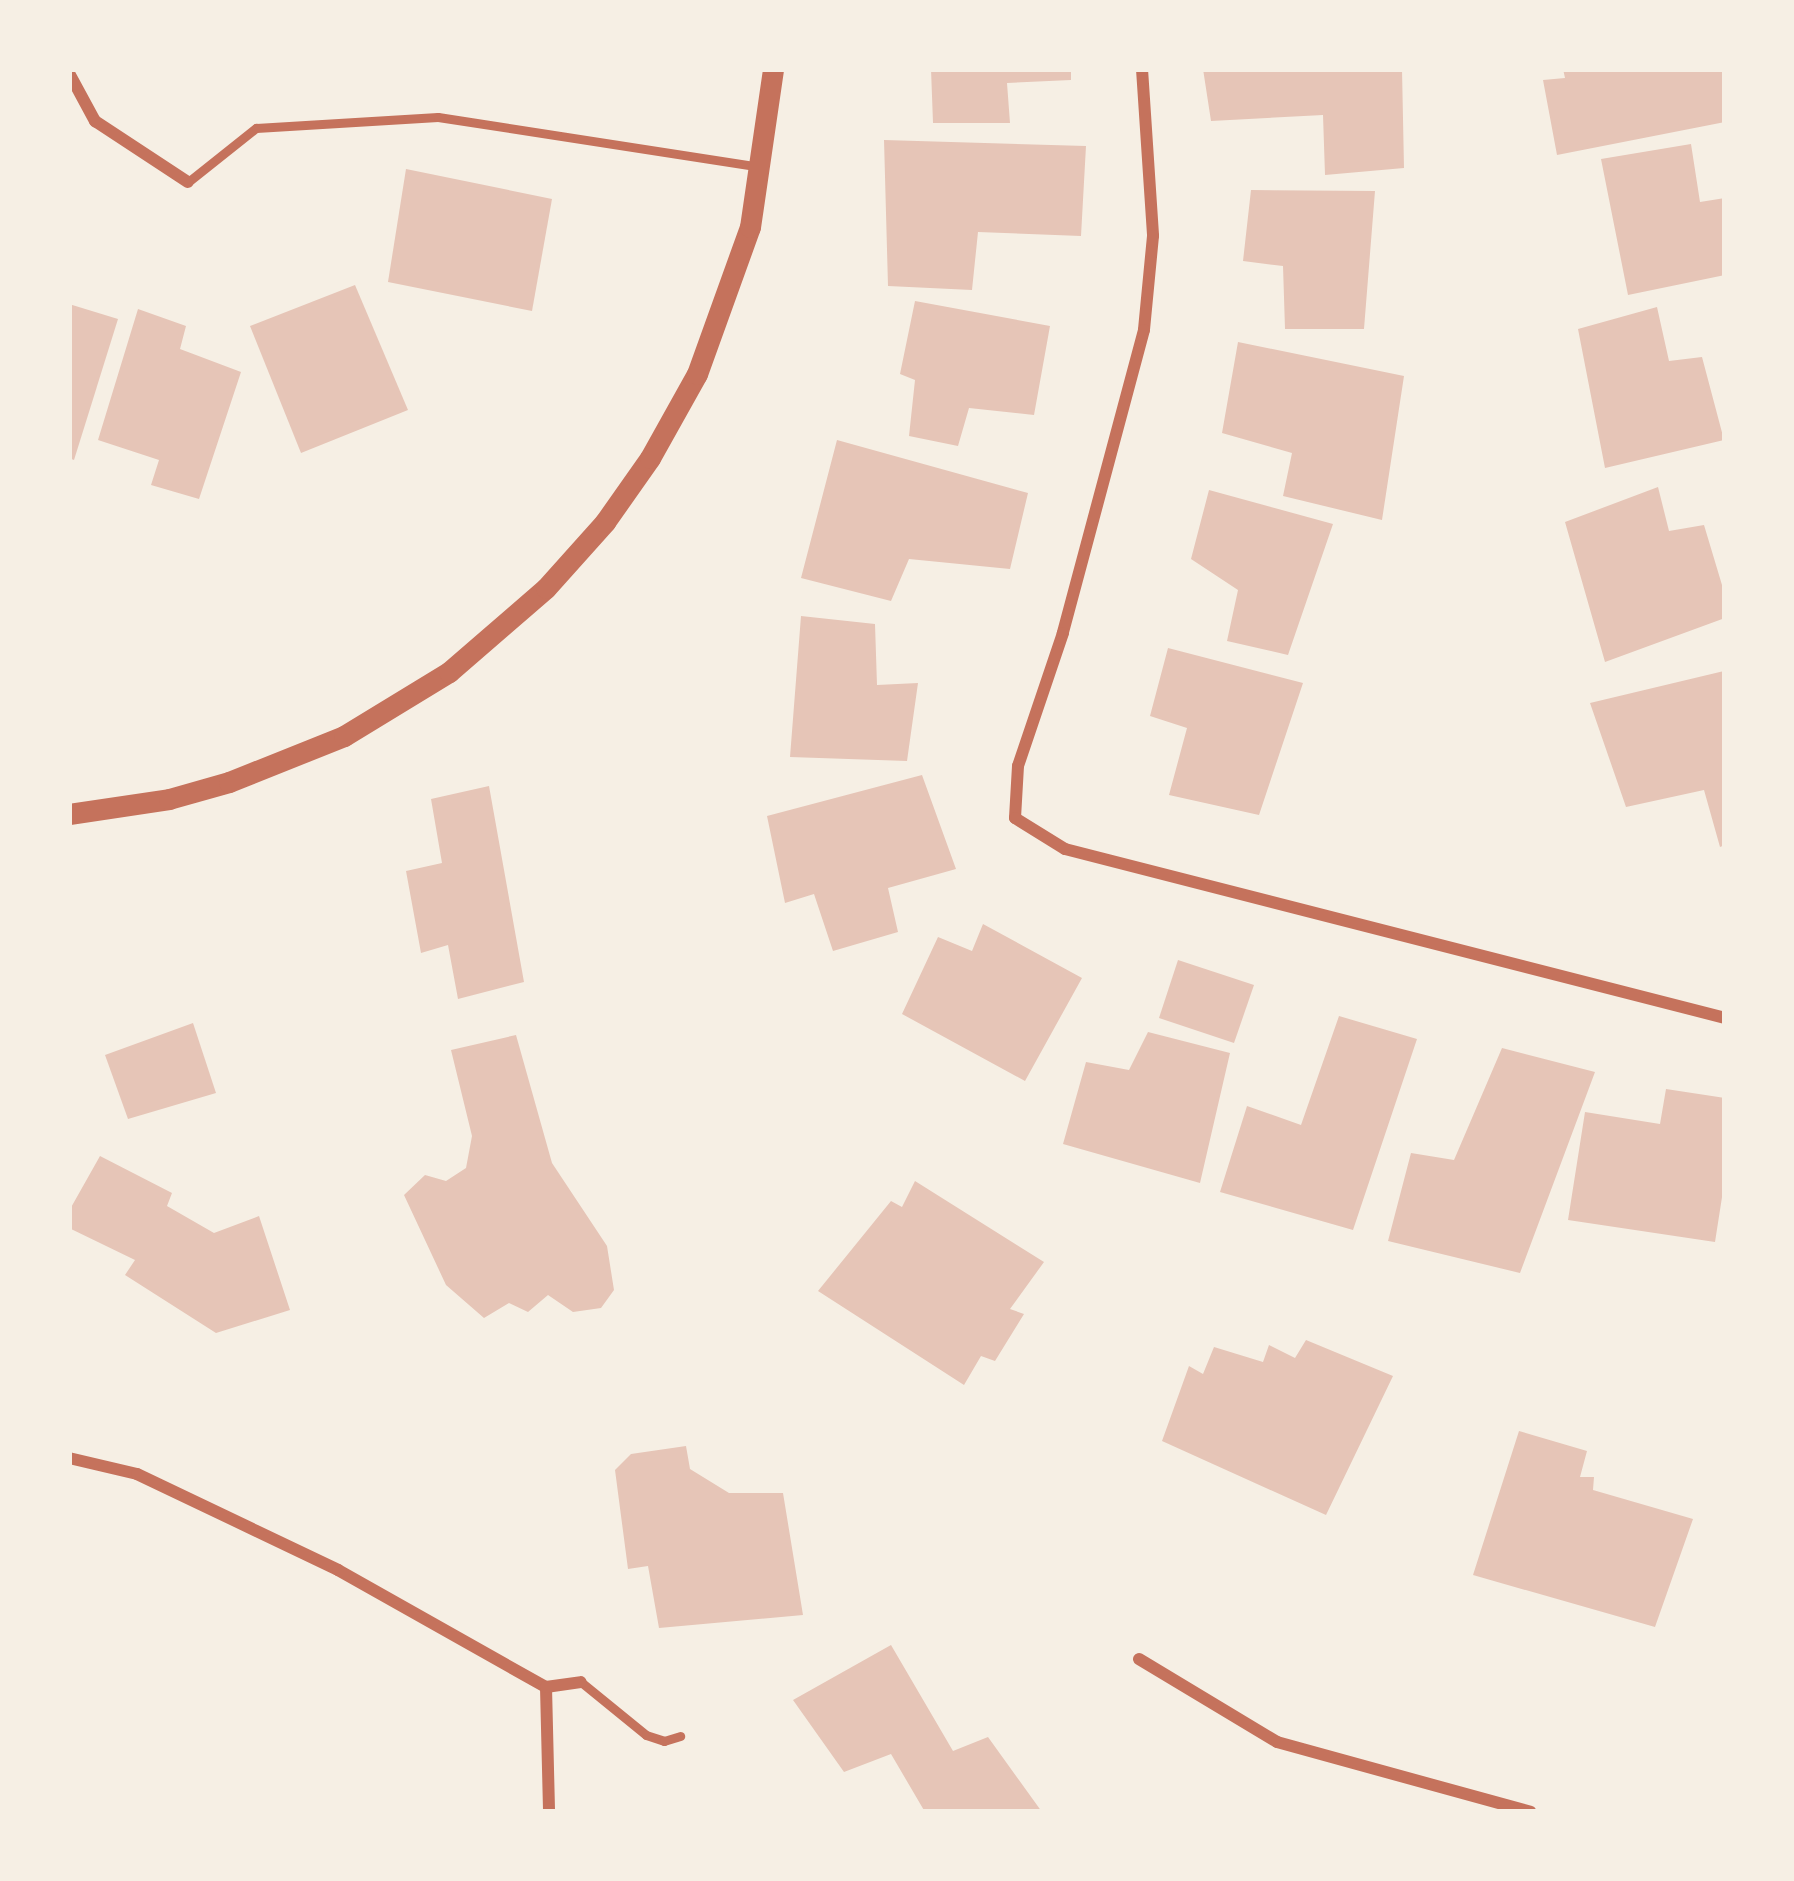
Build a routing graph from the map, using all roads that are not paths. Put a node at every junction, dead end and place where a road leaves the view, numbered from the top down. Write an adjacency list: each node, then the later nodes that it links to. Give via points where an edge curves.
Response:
1 (773, 69): 4 (street)
2 (1142, 69): 7 (street, via 1153,236 1146,318 1064,633 1018,766 1015,818 1065,849)
3 (69, 73): 5 (street, via 95,121)
4 (763, 167): 5 (lane, via 438,117 256,128); 6 (street, via 725,308 688,391 605,522 511,620 449,672 323,745 170,799)
5 (188, 182)
6 (69, 814)
7 (1725, 1018)
8 (69, 1459): 11 (street, via 137,1474 338,1570)
9 (1139, 1659): 14 (street, via 1277,1742)
10 (581, 1682): 11 (street); 12 (lane, via 646,1735)
11 (546, 1687): 13 (street)
12 (680, 1736)
13 (549, 1812)
14 (1531, 1812)

